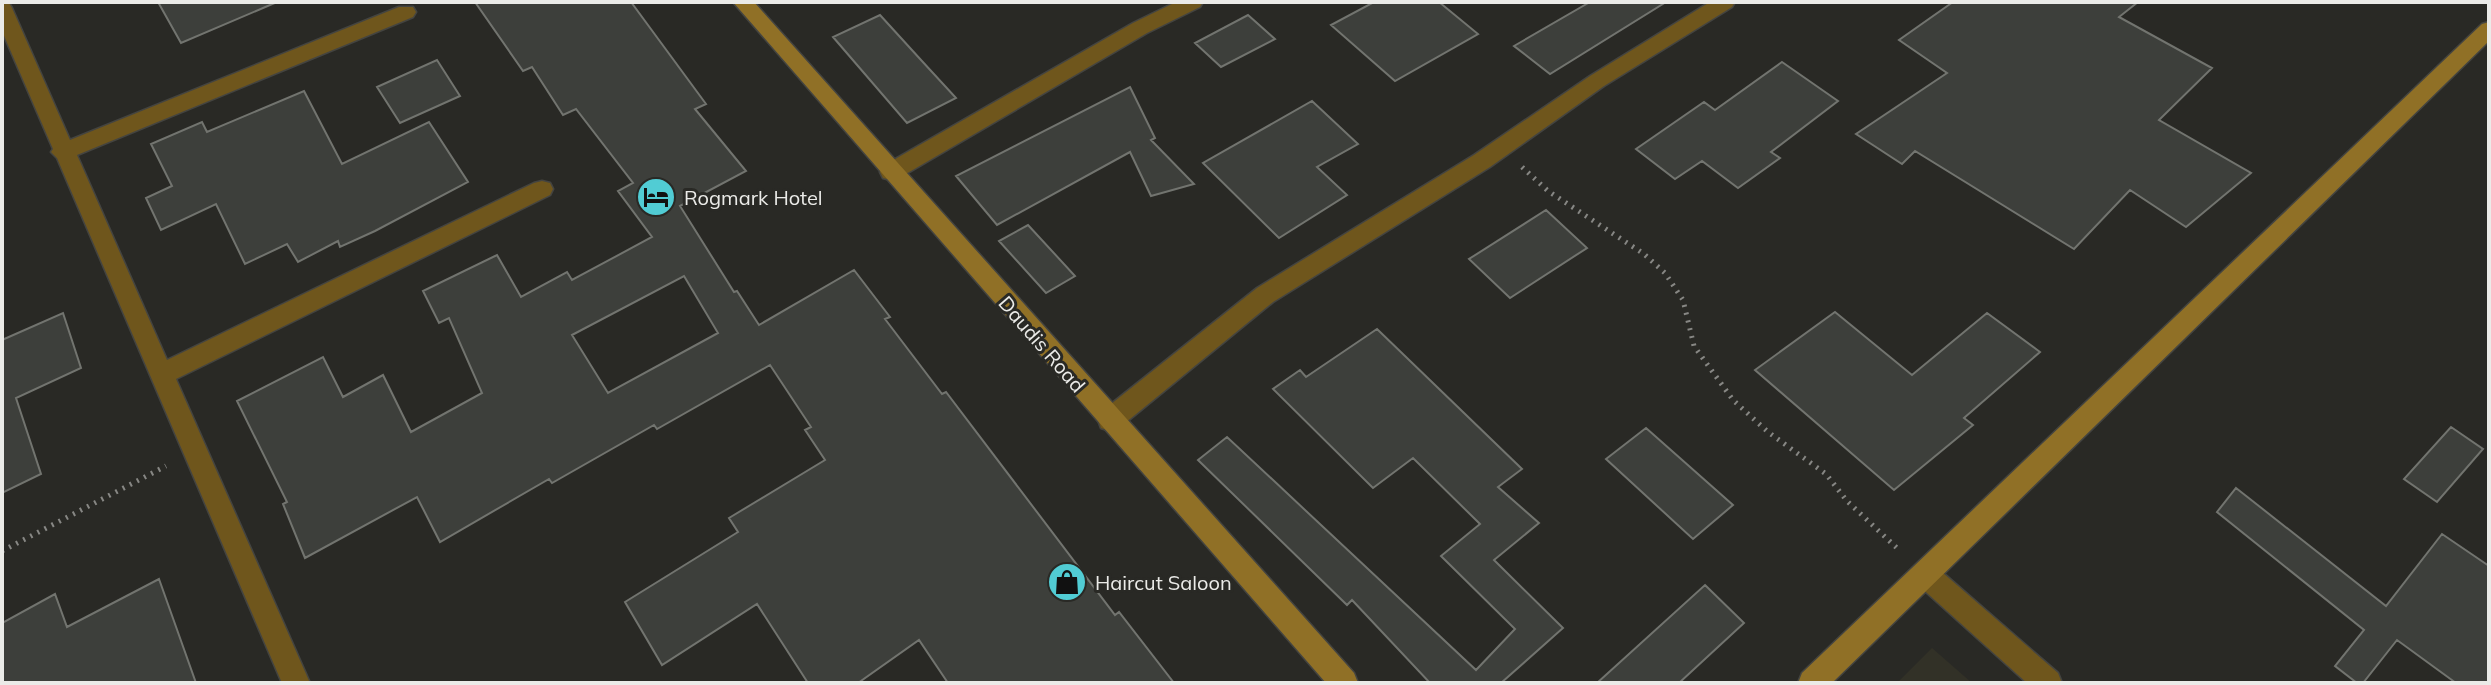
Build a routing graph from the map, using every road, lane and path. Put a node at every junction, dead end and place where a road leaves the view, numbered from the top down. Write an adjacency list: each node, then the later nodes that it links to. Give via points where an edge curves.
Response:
1 (743, 2): 9 (street, Daudis Road)
2 (1193, 2): 9 (street)
3 (1725, 2): 7 (street)
4 (2, 8): 8 (street)
5 (406, 12): 8 (street)
6 (2489, 29): 15 (street)
7 (1501, 148): 12 (street, via 1265,295); 15 (path, via 1548,191 1618,234 1665,273 1683,300 1694,346 1733,400 1826,474 1847,501)
8 (62, 152): 11 (street)
9 (891, 172): 12 (street, Daudis Road)
10 (542, 189): 11 (street)
11 (162, 374): 13 (street)
12 (1110, 420): 17 (street, Daudis Road)
13 (195, 451): 14 (path); 16 (street)
14 (2, 551)
15 (1926, 575): 18 (street); 19 (street)
16 (296, 683)
17 (1344, 683)
18 (1812, 683)
19 (2048, 683)

